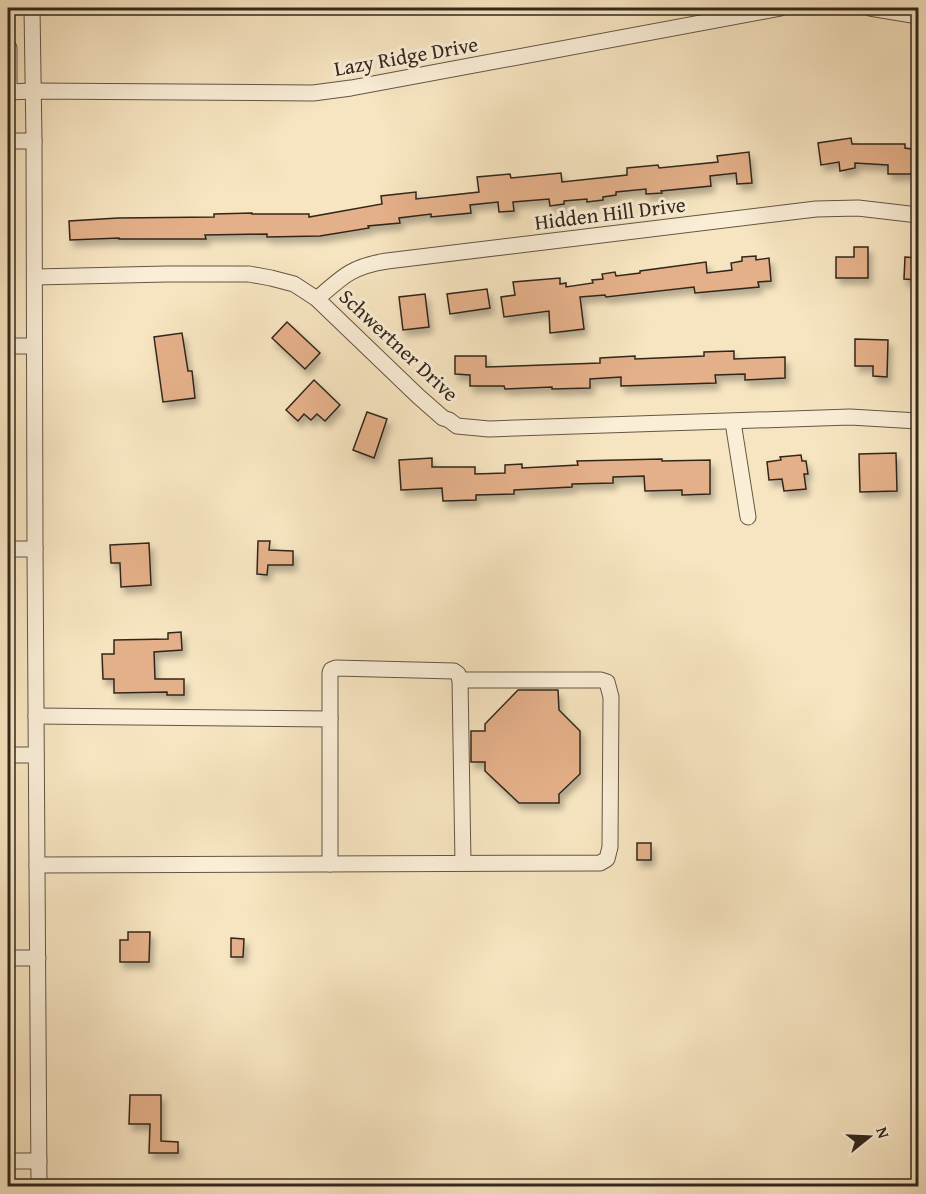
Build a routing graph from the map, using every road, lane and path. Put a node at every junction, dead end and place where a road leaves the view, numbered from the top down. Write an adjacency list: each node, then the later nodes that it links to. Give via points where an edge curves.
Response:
1 (32, 8): 5 (street)
2 (781, 8): 8 (street, Lazy Ridge Drive, via 313,93)
3 (870, 8): 4 (street)
4 (918, 16)
5 (33, 48): 6 (street); 8 (street)
6 (8, 54): 7 (street)
7 (8, 84): 8 (street, Lazy Ridge Drive)
8 (33, 91): 10 (street)
9 (8, 141): 10 (street)
10 (34, 141): 12 (street)
11 (918, 215): 13 (street, Hidden Hill Drive, via 858,208 816,210 387,261 351,271)
12 (34, 277): 13 (street, Schwertner Drive, via 249,274 294,284); 15 (street)
13 (317, 299): 17 (street, Schwertner Drive, via 418,396 457,426 489,429)
14 (8, 346): 15 (street)
15 (34, 346): 20 (street)
16 (918, 421): 17 (street, Schwertner Drive, via 850,417)
17 (733, 422): 18 (street)
18 (748, 517)
19 (8, 549): 20 (street)
20 (35, 549): 22 (street)
21 (460, 680): 23 (street, via 454,671 336,668 330,673); 26 (street); 26 (street, via 600,680 607,682 611,697 607,860)
22 (36, 716): 23 (street); 25 (street)
23 (330, 719): 27 (street)
24 (8, 755): 25 (street)
25 (36, 755): 28 (street)
26 (463, 863): 27 (street)
27 (330, 864): 28 (street)
28 (37, 865): 30 (street)
29 (8, 958): 30 (street)
30 (38, 958): 32 (street)
31 (8, 1161): 32 (street)
32 (39, 1161): 33 (street)
33 (39, 1186)

